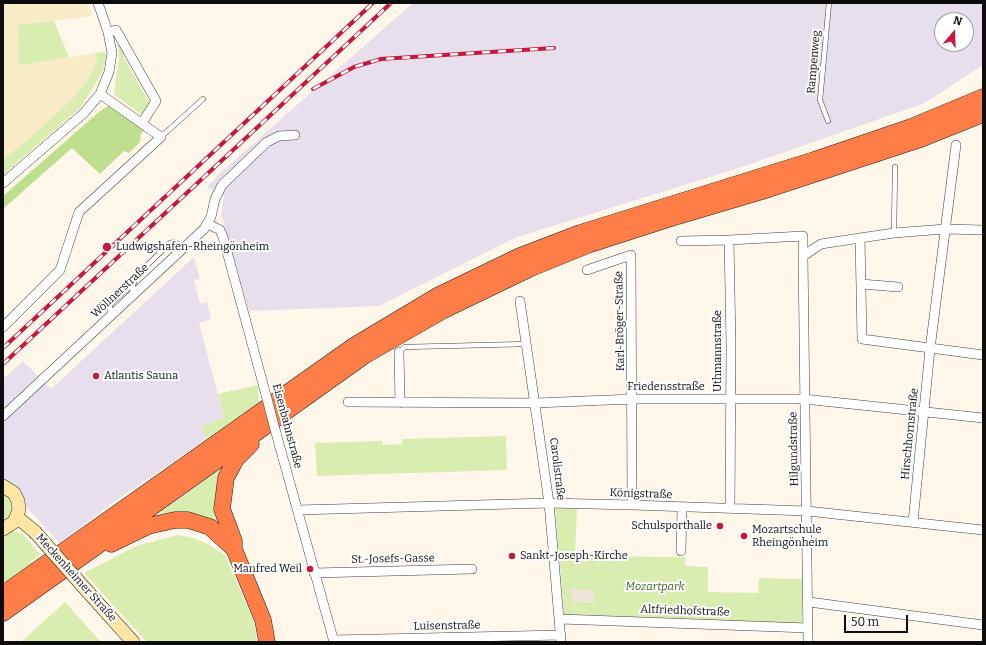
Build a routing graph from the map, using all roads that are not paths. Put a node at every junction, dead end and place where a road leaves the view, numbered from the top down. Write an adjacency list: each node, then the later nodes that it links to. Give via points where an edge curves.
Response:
1 (98, 3): 3 (street)
2 (829, 3): 8 (lane, Rampenweg, via 820,100)
3 (108, 32): 4 (street, via 111,62); 9 (street, via 116,30 156,101)
4 (100, 94): 9 (street); 14 (street, via 84,113)
5 (983, 97): 62 (highway, via 911,127 814,160 580,233 520,256 437,296 355,345)
6 (203, 99): 11 (lane)
7 (983, 114): 43 (highway, via 918,140 603,240 529,269 444,310 364,356)
8 (828, 121)
9 (142, 123): 11 (street)
10 (295, 135): 15 (street, via 280,136 267,142 222,185)
11 (161, 137): 31 (street, via 79,212 60,270)
12 (956, 145): 16 (street, Hirschhornstraße)
13 (895, 167): 18 (lane)
14 (3, 183)
15 (208, 224): 22 (street, Wöllnerstraße); 51 (street, Eisenbahnstraße, bridge, via 220,230 223,236)
16 (945, 229): 17 (street); 18 (street); 33 (street, Hirschhornstraße)
17 (983, 230)
18 (894, 233): 19 (street)
19 (860, 238): 23 (street, via 821,244); 26 (street)
20 (729, 240): 21 (street); 23 (street, Hilgundstraße, via 803,236); 37 (street, Uthmannstraße)
21 (681, 241)
22 (183, 248): 25 (lane, via 175,242 170,243 134,278); 28 (street, Wöllnerstraße)
23 (803, 256): 38 (street, Hilgundstraße)
24 (587, 270): 36 (street, Karl-Bröger-Straße, via 631,255)
25 (134, 282): 28 (lane); 30 (lane, via 110,304)
26 (861, 284): 27 (street); 33 (street, via 862,339)
27 (898, 287)
28 (132, 297): 30 (street, Wöllnerstraße)
29 (520, 301): 32 (street, Carolistraße)
30 (110, 317): 44 (street, Wöllnerstraße)
31 (3, 327)
32 (527, 344): 34 (lane, via 405,347); 40 (street, Carolistraße)
33 (930, 348): 35 (street); 42 (street, Hirschhornstraße)
34 (399, 352): 41 (street)
35 (983, 355)
36 (633, 399): 37 (street, Friedensstraße); 40 (street, Friedensstraße); 48 (street, Karl-Bröger-Straße)
37 (731, 399): 38 (street, Friedensstraße); 50 (street, Uthmannstraße)
38 (804, 399): 42 (street, Friedensstraße); 52 (street, Hilgundstraße)
39 (348, 402): 41 (street, Friedensstraße)
40 (536, 402): 41 (street, Friedensstraße); 47 (street, Carolistraße)
41 (400, 403)
42 (924, 412): 45 (street, Friedensstraße); 54 (street, Hirschhornstraße)
43 (280, 415): 57 (highway); 58 (highway, via 268,431 244,448 226,478 222,509 234,541)
44 (3, 416)
45 (983, 418)
46 (3, 486): 53 (street, via 14,493 18,501)
47 (550, 503): 48 (street, Königstraße); 51 (street, Königstraße); 65 (street, Carolistraße)
48 (632, 505): 49 (street, Königstraße)
49 (682, 507): 50 (street, Königstraße); 59 (street)
50 (730, 509): 52 (street, Königstraße)
51 (298, 510): 61 (street, Eisenbahnstraße)
52 (807, 511): 54 (street, Königstraße); 63 (street, Hilgundstraße)
53 (17, 517): 55 (street); 70 (street, Meckenheimer Straße, bridge, via 36,532)
54 (913, 522): 56 (street, Königstraße)
55 (3, 529)
56 (983, 530)
57 (97, 545): 58 (highway, via 113,544 148,526 188,520 210,527); 64 (highway)
58 (234, 549): 71 (highway, via 263,620)
59 (681, 552)
60 (472, 570): 61 (street, St.-Josefs-Gasse)
61 (314, 573): 69 (street, Eisenbahnstraße)
62 (3, 594)
63 (808, 602): 66 (street); 67 (street, Hilgundstraße)
64 (3, 613)
65 (560, 619): 67 (street, Altfriedhofstraße); 68 (street, Carolistraße)
66 (983, 626)
67 (808, 628): 72 (street, Hilgundstraße)
68 (561, 638): 69 (street, Luisenstraße)
69 (333, 641)
70 (134, 642)
71 (268, 642)
72 (808, 642)

